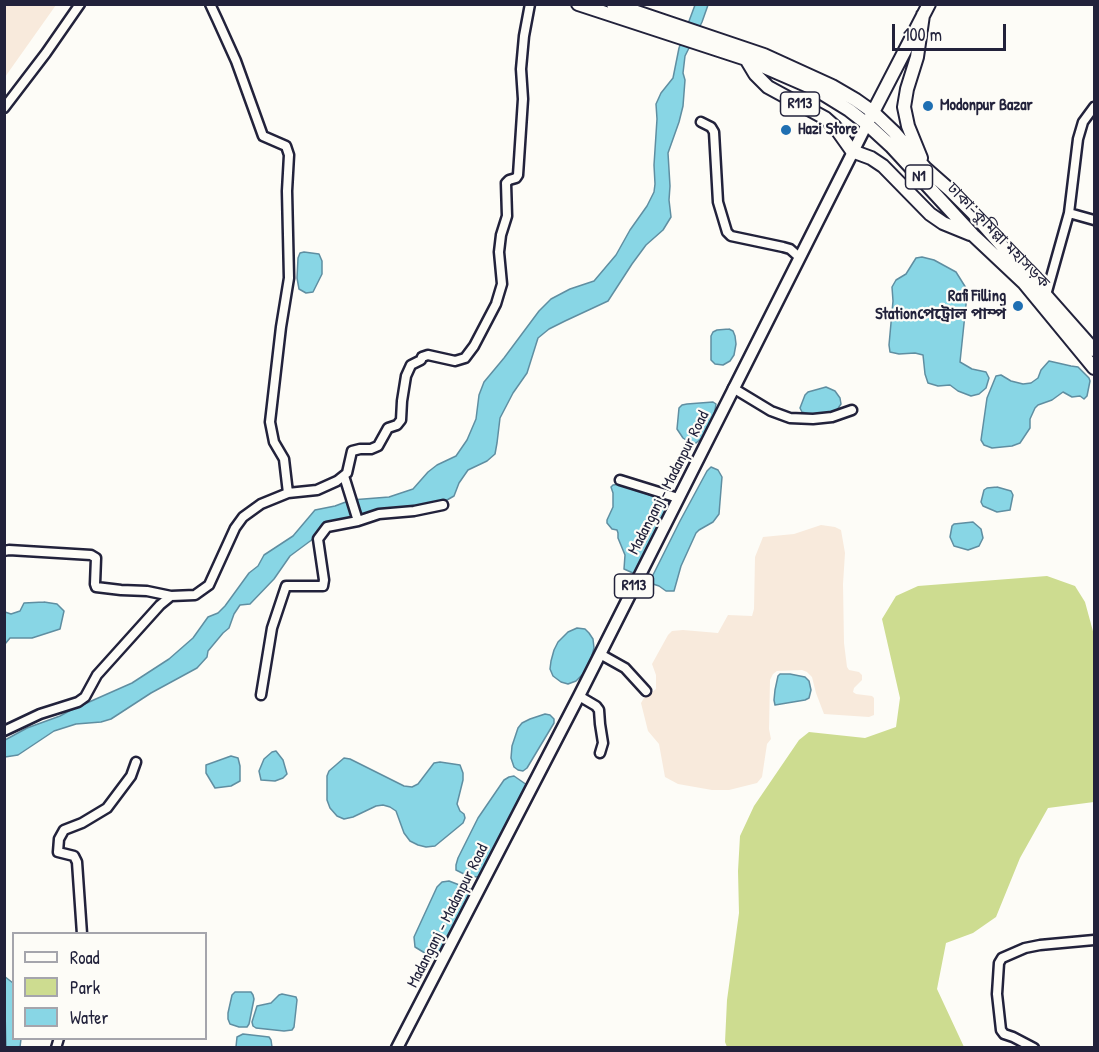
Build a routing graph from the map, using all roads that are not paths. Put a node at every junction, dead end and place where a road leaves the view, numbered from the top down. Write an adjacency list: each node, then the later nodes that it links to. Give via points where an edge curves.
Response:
1 (80, 4): 11 (street)
2 (210, 4): 27 (street, via 263,136 286,146 289,155 289,278 270,422 274,442 284,459)
3 (530, 4): 25 (street, via 521,69 518,175 506,183 507,216 499,252 502,284 496,304 465,358 455,361 428,355 411,365 400,423 388,428 375,448 352,451)
4 (578, 4): 7 (highway, ঢাকা–কুমিল্লা মহাসড়ক / N1)
5 (613, 4): 7 (highway, ঢাকা–কুমিল্লা মহাসড়ক / N1)
6 (926, 10): 12 (highway); 16 (highway, via 904,107)
7 (664, 27): 8 (highway, ঢাকা–কুমিল্লা মহাসড়ক / N1)
8 (703, 40): 9 (highway, ঢাকা–কুমিল্লা মহাসড়ক / N1); 12 (highway, ঢাকা–কুমিল্লা মহাসড়ক / N1, via 783,63 832,86)
9 (746, 59): 14 (highway, ঢাকা–কুমিল্লা মহাসড়ক / N1, via 815,89); 15 (highway, R113, via 768,87 825,118)
10 (1095, 107): 17 (street, via 1083,122 1078,139)
11 (4, 108)
12 (873, 112): 14 (highway); 16 (highway, ঢাকা–কুমিল্লা মহাসড়ক / N1)
13 (700, 122): 20 (street, via 714,132 718,202 727,232 790,249)
14 (867, 124): 15 (main road, Madanganj - Madanpur Road / R113); 19 (highway, ঢাকা–কুমিল্লা মহাসড়ক / N1)
15 (852, 151): 19 (highway, R113, via 883,166 930,214); 20 (main road, Madanganj - Madanpur Road / R113)
16 (925, 168): 21 (highway, ঢাকা–কুমিল্লা মহাসড়ক / N1, via 973,213)
17 (1069, 213): 18 (street); 21 (street)
18 (1095, 220)
19 (973, 235): 22 (highway, ঢাকা–কুমিল্লা মহাসড়ক / N1, via 1024,283)
20 (799, 257): 23 (main road, Madanganj - Madanpur Road / R113)
21 (1046, 295): 22 (highway, ঢাকা–কুমিল্লা মহাসড়ক / N1)
22 (1090, 360)
23 (733, 388): 24 (street, via 790,418 832,417); 28 (main road, Madanganj - Madanpur Road / R113)
24 (852, 410)
25 (344, 476): 27 (street, via 317,490); 30 (street)
26 (620, 480): 28 (street)
27 (288, 493): 32 (street, via 243,517 209,585 195,595)
28 (678, 498): 33 (main road, Madanganj - Madanpur Road / R113)
29 (443, 505): 30 (street)
30 (358, 520): 35 (street, via 327,527 318,539 323,586 286,586 272,628)
31 (4, 551): 32 (street, via 91,555 96,558 96,587)
32 (171, 596): 37 (street, via 97,675 85,697)
33 (600, 654): 34 (street, via 625,668); 36 (main road, Madanganj - Madanpur Road / R113)
34 (646, 691)
35 (261, 695)
36 (579, 696): 38 (street, via 599,710 603,743); 42 (main road, Madanganj - Madanpur Road / R113)
37 (4, 731)
38 (600, 753)
39 (136, 762): 40 (street, via 131,776 107,808 64,830 59,839 58,852 74,856 77,862)
40 (82, 932)
41 (1095, 940): 43 (street, via 1025,948 999,963 1000,1030)
42 (397, 1047)
43 (1034, 1047)

